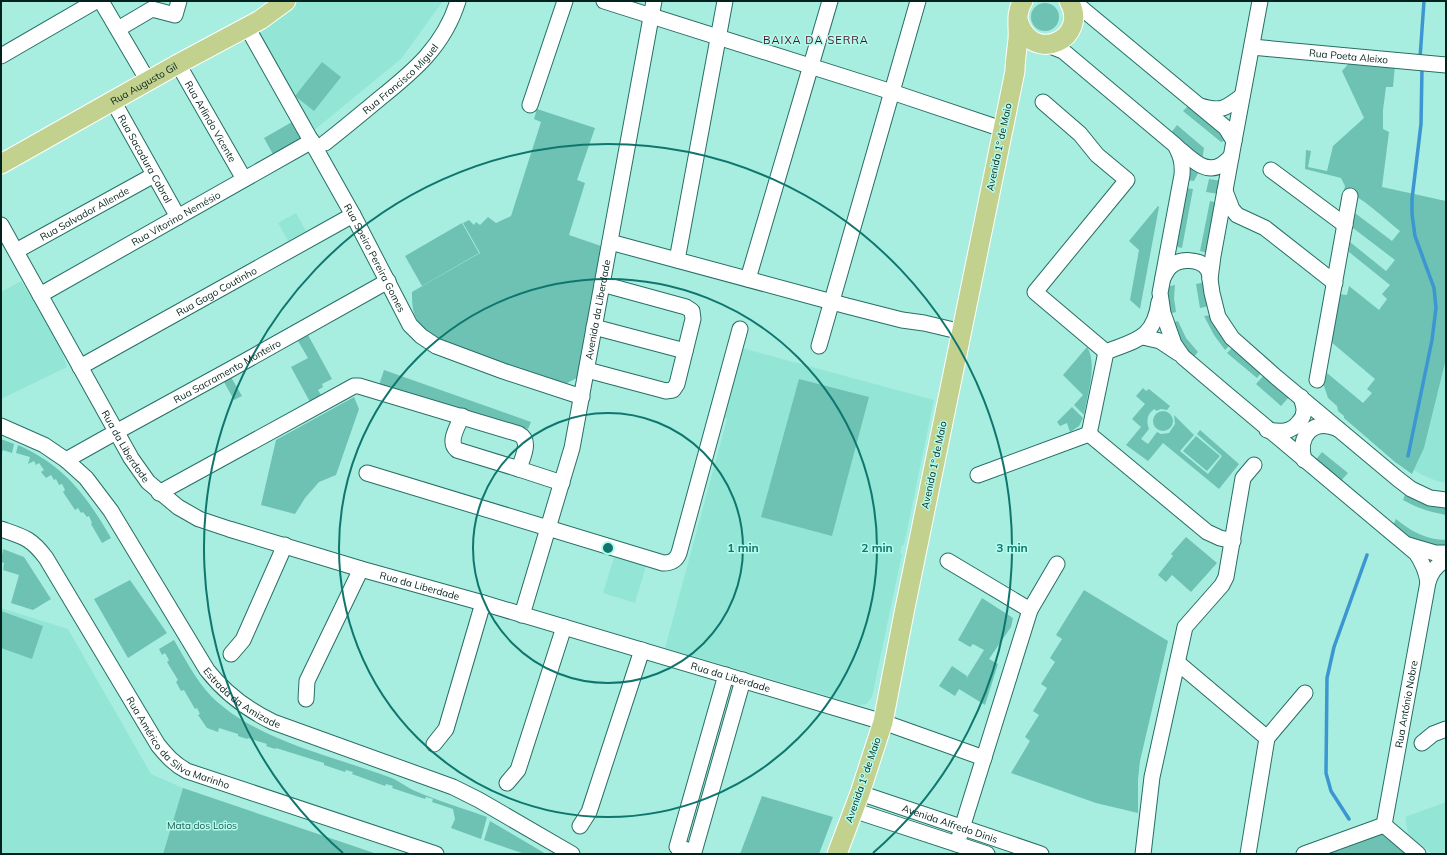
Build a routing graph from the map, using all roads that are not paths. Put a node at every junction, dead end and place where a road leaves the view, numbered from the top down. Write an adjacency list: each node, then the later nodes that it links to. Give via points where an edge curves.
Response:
1 (96, 1): 22 (street)
2 (101, 1): 18 (street)
3 (179, 1): 18 (street, via 175,15 152,9)
4 (286, 1): 17 (main road, Rua Augusto Gil)
5 (458, 1): 36 (street, Rua Francisco Miguel, via 443,35 418,67)
6 (565, 1): 32 (street)
7 (604, 1): 15 (street)
8 (654, 1): 15 (street, Avenida da Liberdade)
9 (725, 1): 19 (street)
10 (830, 1): 25 (street)
11 (918, 1): 28 (street)
12 (1023, 1): 16 (main road, Avenida 1º de Maio, via 1019,10)
13 (1069, 1): 20 (main road, Avenida 1º de Maio, via 1074,12 1070,31 1060,41); 33 (street, via 1085,10)
14 (1260, 1): 21 (street)
15 (652, 16): 19 (street); 50 (street, Avenida da Liberdade)
16 (1019, 24): 20 (main road, via 1029,39); 26 (main road, Avenida 1º de Maio)
17 (247, 27): 23 (main road, Rua Augusto Gil); 36 (street, Rua Soeiro Pereira Gomes)
18 (118, 29): 27 (street)
19 (718, 37): 25 (street); 53 (street)
20 (1045, 44): 26 (main road, Avenida 1º de Maio, via 1031,53); 37 (street, via 1063,51)
21 (1252, 47): 24 (street, Rua Poeta Aleixo); 29 (street)
22 (1, 56)
23 (178, 64): 27 (main road, Rua Augusto Gil); 42 (street, Rua Arlindo Vicente)
24 (1446, 65)
25 (811, 66): 28 (street); 54 (street)
26 (1015, 71): 34 (main road, Avenida 1º de Maio)
27 (148, 81): 30 (main road, Rua Augusto Gil)
28 (892, 92): 34 (street); 62 (street)
29 (1242, 96): 33 (street, via 1221,109 1213,110); 35 (street)
30 (113, 101): 39 (main road, Rua Augusto Gil); 41 (street, Rua Sacadura Cabral)
31 (1043, 102): 69 (street, via 1080,134 1097,155 1127,180 1034,292)
32 (530, 105)
33 (1199, 105): 35 (street, via 1226,128)
34 (1002, 130): 65 (main road, Avenida 1º de Maio)
35 (1234, 141): 38 (street)
36 (318, 142): 42 (street, Rua Vitorino Nemésio); 45 (street, Rua Soeiro Pereira Gomes)
37 (1175, 145): 38 (street, via 1205,167 1220,166); 55 (street, via 1183,163 1182,175)
38 (1231, 156): 43 (street)
39 (1, 164)
40 (1271, 170): 49 (street)
41 (154, 175): 46 (street, Rua Sacadura Cabral); 52 (street, Rua Salvador Allende)
42 (244, 179): 46 (street, Rua Vitorino Nemésio)
43 (1225, 190): 47 (street, via 1232,209); 51 (street)
44 (1350, 196): 49 (street)
45 (353, 215): 57 (street, Rua Soeiro Pereira Gomes); 71 (street, Rua Gago Coutinho)
46 (178, 217): 61 (street, Rua Vitorino Nemésio)
47 (1246, 220): 51 (street, via 1226,228); 58 (street, via 1265,228)
48 (1, 225): 52 (street, Rua da Liberdade)
49 (1345, 225): 58 (street)
50 (610, 242): 53 (street); 59 (street, Avenida da Liberdade)
51 (1215, 245): 56 (street)
52 (9, 246): 61 (street, Rua da Liberdade)
53 (677, 260): 54 (street)
54 (748, 278): 62 (street)
55 (1163, 278): 56 (street, via 1170,266 1191,261 1208,269); 60 (street)
56 (1210, 279): 75 (street, via 1218,317 1232,338)
57 (388, 281): 74 (street, Rua Soeiro Pereira Gomes, via 410,324 429,342 503,371); 80 (street, Rua Sacramento Monteiro)
58 (1335, 283): 73 (street)
59 (602, 284): 63 (street, Avenida da Liberdade); 68 (street, via 690,309 694,319)
60 (1160, 293): 66 (street, via 1155,321); 70 (street, via 1168,332)
61 (40, 296): 71 (street, Rua da Liberdade)
62 (832, 302): 65 (street); 67 (street)
63 (594, 327): 68 (street); 72 (street, Avenida da Liberdade)
64 (740, 328): 91 (street, via 679,553 675,559 663,563)
65 (962, 332): 113 (main road, Avenida 1º de Maio)
66 (1143, 337): 69 (street); 70 (street, via 1160,341)
67 (819, 346)
68 (685, 351): 72 (street, via 677,384 670,391)
69 (1106, 352): 81 (street)
70 (1183, 357): 79 (street)
71 (80, 367): 80 (street, Rua da Liberdade)
72 (587, 370): 74 (street, Avenida da Liberdade)
73 (1317, 380)
74 (582, 397): 88 (street, Avenida da Liberdade)
75 (1301, 397): 78 (street); 79 (street, via 1304,410 1296,426 1286,432)
76 (462, 416): 85 (street, via 524,436 526,443); 85 (street, via 452,441 457,450); 89 (street, via 354,386)
77 (4, 427): 82 (street, Estrada da Amizade, via 44,445)
78 (1339, 429): 83 (street, via 1323,424 1313,427 1304,437 1301,451); 90 (street, via 1411,489 1430,498)
79 (1267, 430): 83 (street)
80 (116, 432): 82 (street, Rua Sacramento Monteiro); 89 (street, Rua da Liberdade, via 131,458)
81 (1089, 434): 87 (street); 93 (street, via 1207,532)
82 (66, 460): 127 (street, Estrada da Amizade, via 86,478 111,511 207,670 240,703 255,714 279,724 453,787)
83 (1304, 460): 94 (street)
84 (1254, 465): 93 (street, via 1244,478)
85 (518, 469): 88 (street)
86 (368, 473): 91 (street)
87 (978, 475)
88 (562, 483): 91 (street, Avenida da Liberdade)
89 (159, 493): 95 (street, Rua da Liberdade, via 199,519)
90 (1446, 500)
91 (548, 528): 104 (street, Avenida da Liberdade)
92 (1, 529): 126 (street, Rua Américo da Silva Marinho, via 31,541 46,558 158,745 176,765 187,771)
93 (1233, 541): 108 (street, via 1226,577 1185,627)
94 (1407, 545): 96 (street); 101 (street, via 1422,562)
95 (285, 546): 100 (street, Rua da Liberdade); 107 (street, via 243,640)
96 (1446, 553)
97 (1446, 560): 101 (street, via 1430,574)
98 (948, 561): 103 (street)
99 (1057, 564): 103 (street)
100 (361, 569): 102 (street, Rua da Liberdade); 112 (street, via 308,681)
101 (1428, 582): 121 (street, Rua António Nobre)
102 (483, 603): 104 (street, Rua da Liberdade); 117 (street, via 446,729)
103 (1030, 610): 118 (street)
104 (522, 615): 105 (street, Rua da Liberdade)
105 (564, 627): 106 (street, Rua da Liberdade); 119 (street, via 518,770)
106 (642, 650): 109 (street, Rua da Liberdade); 122 (street, via 589,812)
107 (231, 654)
108 (1178, 663): 115 (street); 131 (street, via 1152,776)
109 (726, 675): 110 (street, Rua da Liberdade); 110 (street, via 677,847 694,852)
110 (743, 680): 113 (street, Rua da Liberdade)
111 (1305, 693): 115 (street)
112 (306, 699)
113 (883, 722): 118 (street, Rua da Liberdade); 120 (main road, Avenida 1º de Maio)
114 (1446, 729): 116 (street, via 1433,734)
115 (1267, 738): 132 (street)
116 (1422, 743)
117 (434, 744)
118 (984, 758): 123 (street)
119 (508, 783)
120 (856, 801): 123 (street, Avenida Alfredo Dinis); 124 (street, Avenida Alfredo Dinis); 128 (main road, Avenida 1º de Maio)
121 (1384, 825): 133 (street); 134 (street)
122 (580, 826)
123 (963, 827): 124 (street); 125 (street, Avenida Alfredo Dinis)
124 (957, 844): 129 (street, Avenida Alfredo Dinis)
125 (1010, 849): 130 (street, Avenida Alfredo Dinis)
126 (436, 854)
127 (572, 854)
128 (837, 854)
129 (987, 854)
130 (1041, 854)
131 (1143, 854)
132 (1248, 854)
133 (1304, 854)
134 (1418, 854)

